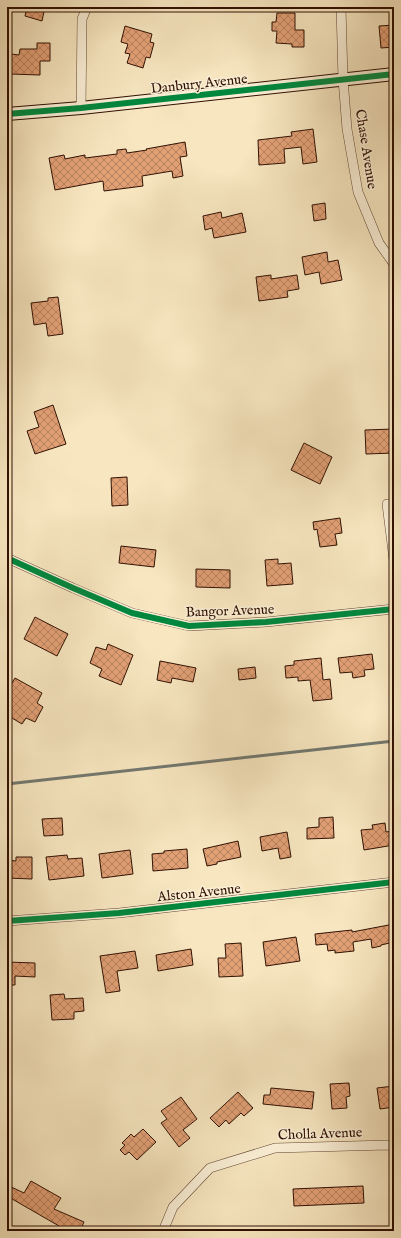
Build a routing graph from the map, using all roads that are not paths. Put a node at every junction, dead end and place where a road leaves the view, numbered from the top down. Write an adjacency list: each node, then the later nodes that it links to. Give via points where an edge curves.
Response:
1 (87, 7): 5 (street, via 82,19)
2 (341, 7): 4 (street, Chase Avenue)
3 (394, 74): 4 (street, Danbury Avenue)
4 (343, 79): 5 (street, Danbury Avenue); 7 (street, Chase Avenue, via 347,129 358,192 379,243)
5 (81, 108): 6 (street, Danbury Avenue)
6 (7, 114)
7 (394, 264)
8 (387, 504): 10 (street)
9 (7, 558): 11 (street, Bangor Avenue, via 132,613 189,626 266,622)
10 (394, 560)
11 (394, 609)
12 (394, 882): 13 (street, Alston Avenue, via 119,913)
13 (7, 921)
14 (394, 1147): 15 (street, Cholla Avenue, via 388,1145 275,1148 210,1168 173,1207)
15 (163, 1231)

